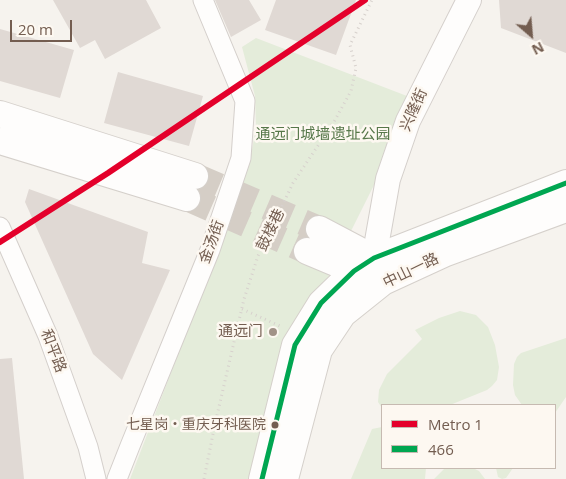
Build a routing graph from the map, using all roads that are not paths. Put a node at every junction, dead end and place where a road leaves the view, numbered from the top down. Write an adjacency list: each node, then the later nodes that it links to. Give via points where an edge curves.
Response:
1 (203, 0): 12 (street, 金汤街, via 245,101 240,158 210,250)
2 (469, 0): 9 (street, 兴隆街, via 408,121)
3 (0, 114): 4 (main road, via 191,187)
4 (0, 141)
5 (566, 183): 9 (main road, 中山一路)
6 (566, 209): 10 (main road, 中山一路, via 446,253)
7 (0, 227): 11 (street, 和平路, via 48,336 88,447)
8 (313, 240): 9 (main road)
9 (364, 264): 10 (main road); 13 (main road, 中山一路, via 321,302 295,345)
10 (383, 282): 14 (main road, 中山一路, via 343,314 319,350)
11 (96, 479)
12 (117, 479)
13 (262, 479)
14 (285, 479)

